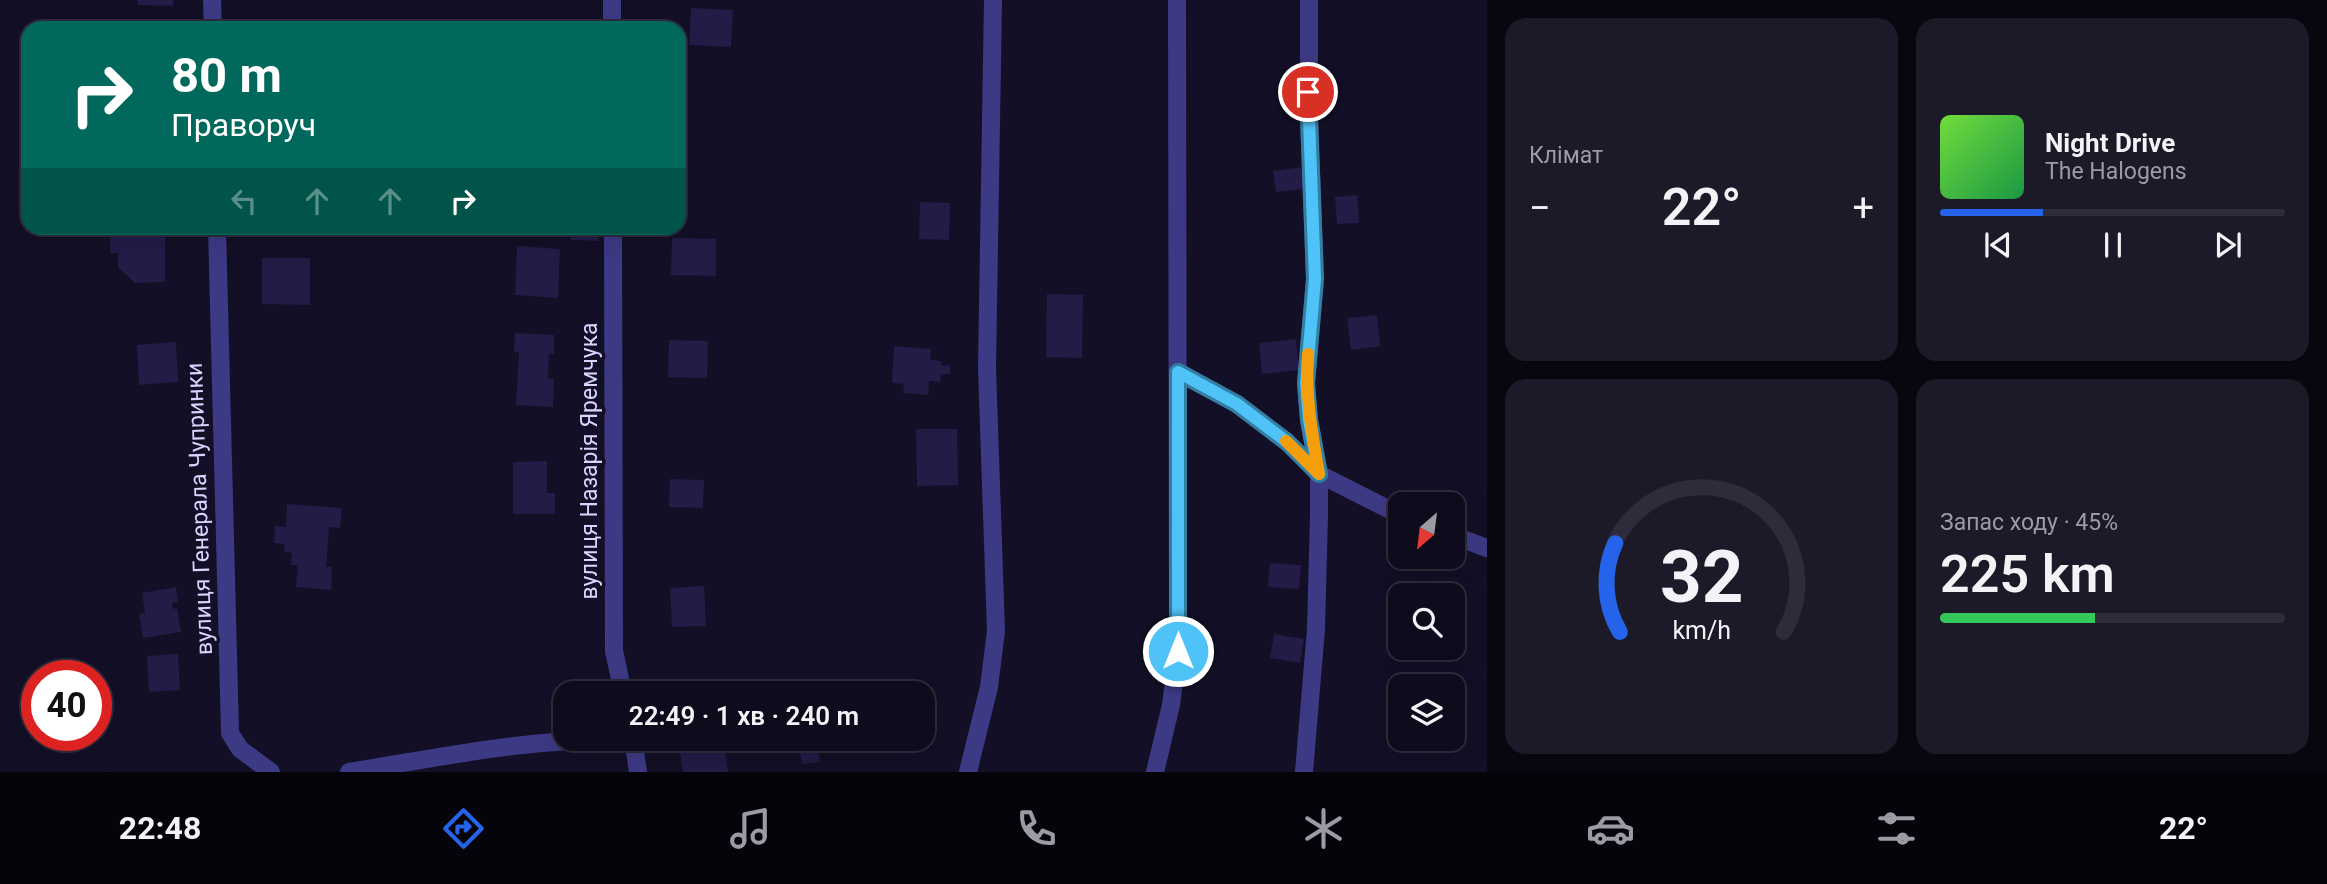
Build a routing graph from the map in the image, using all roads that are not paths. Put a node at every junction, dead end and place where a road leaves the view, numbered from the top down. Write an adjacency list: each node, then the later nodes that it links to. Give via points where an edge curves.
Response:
1 (212, 0): 6 (street)
2 (612, 0): 7 (street)
3 (993, 0): 21 (street, via 987,368 996,631 989,687)
4 (1177, 0): 10 (street)
5 (1309, 0): 11 (street, via 1315,279 1306,383)
6 (213, 21)
7 (612, 21)
8 (217, 235): 18 (street, вулиця Генерала Чупринки, via 230,733 240,749)
9 (612, 235): 15 (street, вулиця Назарія Яремчука, via 614,651)
10 (1178, 372): 11 (street, via 1237,404 1287,442); 22 (street, via 1178,651)
11 (1319, 474): 12 (street); 23 (street, via 1317,629)
12 (1388, 509)
13 (1465, 540): 14 (street)
14 (1487, 548)
15 (620, 681)
16 (553, 741): 19 (street)
17 (635, 751): 20 (street)
18 (271, 772)
19 (349, 772)
20 (638, 772)
21 (968, 772)
22 (1155, 772)
23 (1304, 772)

